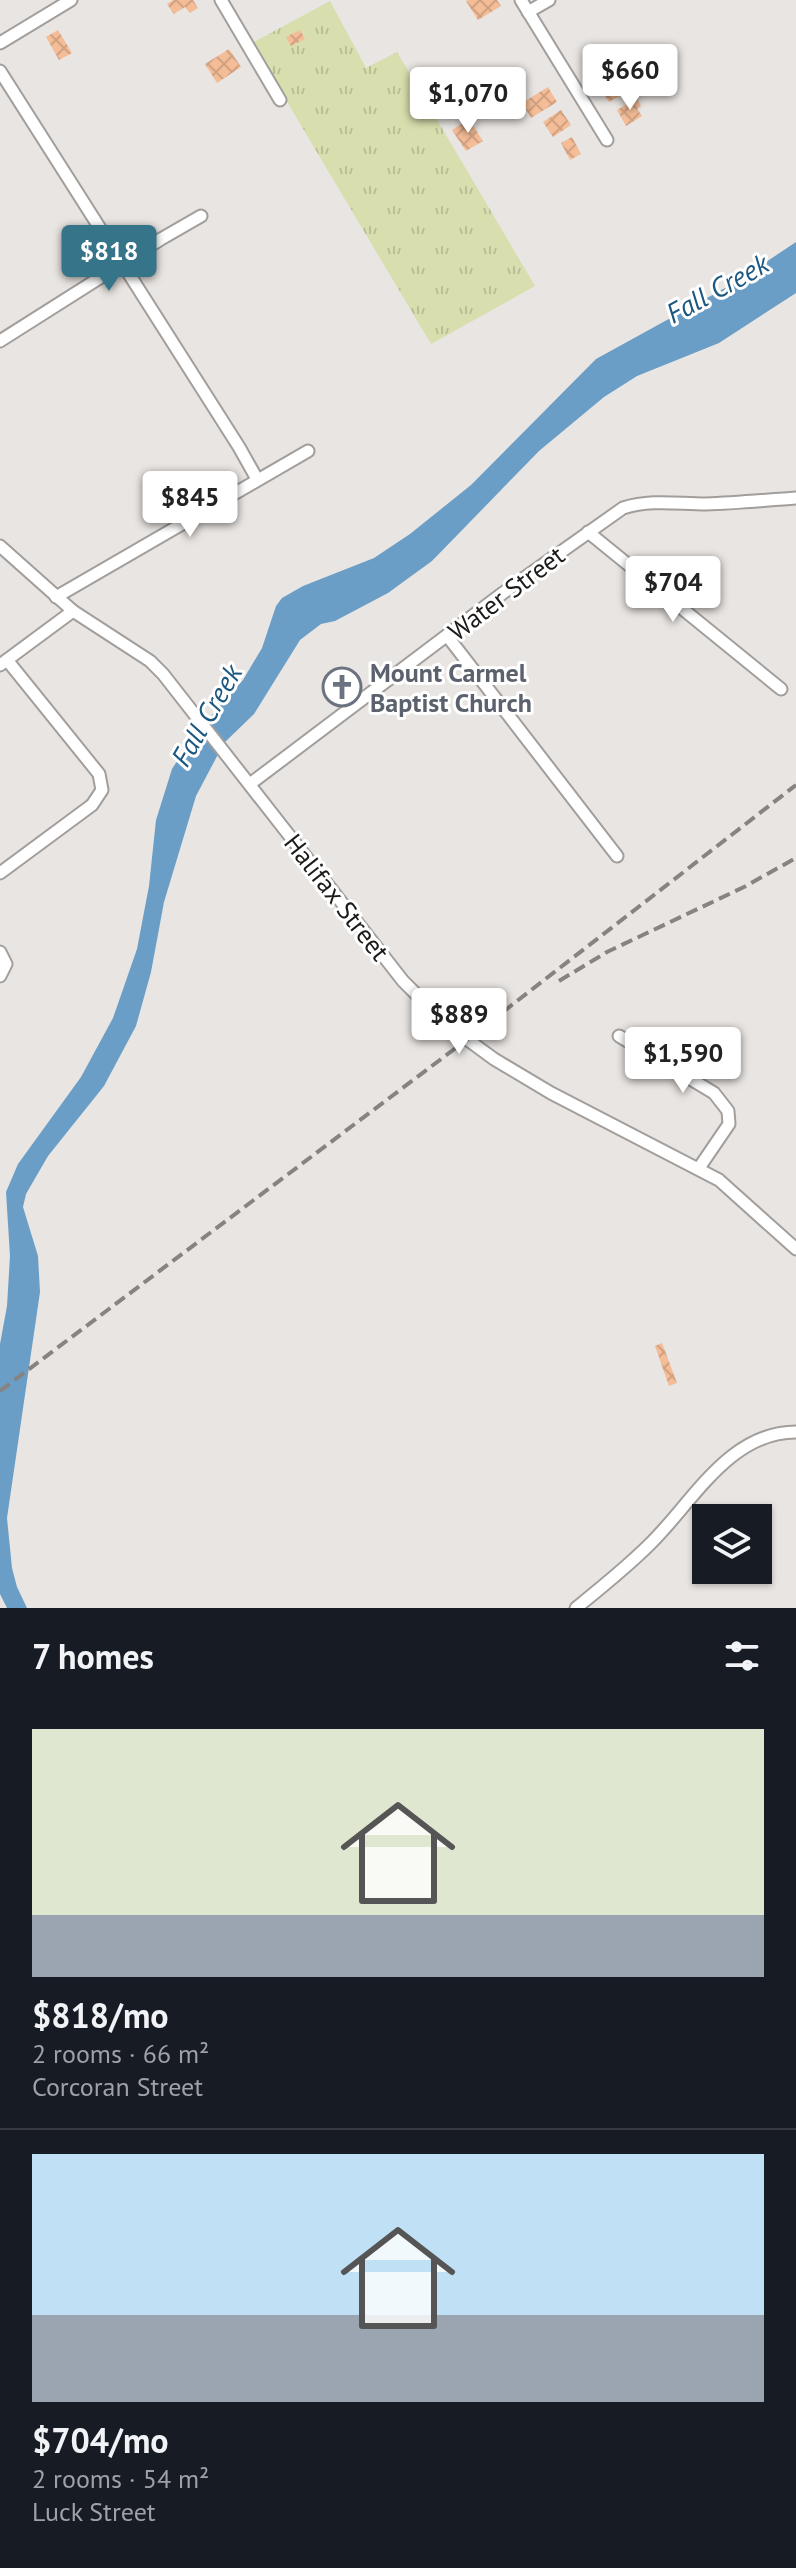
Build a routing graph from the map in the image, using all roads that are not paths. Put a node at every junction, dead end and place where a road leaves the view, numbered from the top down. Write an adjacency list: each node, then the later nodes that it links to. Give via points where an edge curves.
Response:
1 (71, 0): 6 (street)
2 (221, 0): 8 (street)
3 (521, 0): 5 (street)
4 (549, 0): 5 (street)
5 (528, 12): 9 (street)
6 (0, 43)
7 (0, 71): 11 (street)
8 (280, 100)
9 (607, 140)
10 (201, 216): 11 (street)
11 (122, 264): 12 (street); 14 (street)
12 (0, 341)
13 (308, 451): 14 (street)
14 (257, 479): 18 (street)
15 (796, 498): 16 (street, Water Street, via 729,504 641,502)
16 (588, 532): 20 (street, Water Street); 22 (street)
17 (0, 546): 18 (street, Halifax Street)
18 (56, 597): 19 (street, Halifax Street)
19 (73, 611): 21 (street); 23 (street, Halifax Street, via 150,661)
20 (448, 637): 23 (street, Water Street); 24 (street)
21 (4, 662): 25 (street, via 102,782 99,797)
22 (781, 689)
23 (250, 784): 29 (street, Halifax Street, via 394,970 445,1023 551,1093)
24 (617, 856)
25 (0, 873)
26 (0, 952): 27 (street, via 6,964)
27 (0, 976)
28 (619, 1036): 29 (street, via 714,1093 728,1111 729,1124)
29 (699, 1168): 30 (street, Halifax Street, via 738,1195)
30 (796, 1249)
31 (796, 1432): 32 (street, via 762,1437 732,1456 653,1541)
32 (576, 1608)

